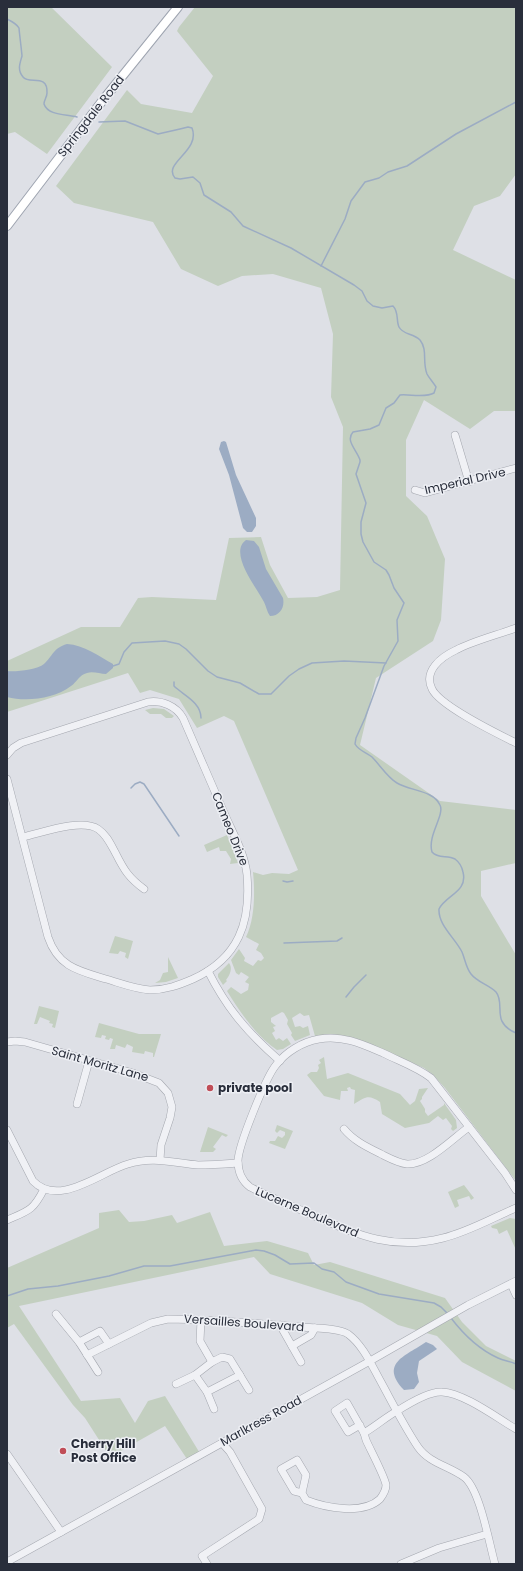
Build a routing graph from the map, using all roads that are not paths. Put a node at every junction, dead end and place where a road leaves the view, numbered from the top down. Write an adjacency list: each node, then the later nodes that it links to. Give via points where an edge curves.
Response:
1 (174, 8): 2 (main road, Springdale Road)
2 (7, 226)
3 (455, 435): 5 (street)
4 (516, 468): 5 (street, Imperial Drive)
5 (469, 482): 6 (street, Imperial Drive, via 425,493)
6 (415, 490)
7 (516, 628): 8 (street, via 456,649 434,667 429,681 432,690 447,705)
8 (516, 743)
9 (7, 756): 13 (street, Cameo Drive, via 21,743 148,702 164,703 180,712 244,860 247,874 246,914 241,933 226,957)
10 (7, 779): 11 (street, Cameo Drive)
11 (23, 837): 12 (street, via 74,825 93,827 108,840 127,875); 13 (street, Cameo Drive, via 50,941 57,954 69,966 78,971 149,990 173,987)
12 (144, 889)
13 (208, 971): 16 (street, via 238,1020)
14 (7, 1042): 15 (street, Saint Moritz Lane, via 25,1042)
15 (89, 1061): 17 (street); 21 (street, Saint Moritz Lane, via 155,1080 166,1090 171,1100 172,1111 161,1145)
16 (280, 1061): 18 (street, via 298,1047 314,1040 336,1038 357,1042 427,1074); 22 (street, via 270,1074 240,1149)
17 (77, 1104)
18 (469, 1127): 19 (street, via 427,1158 409,1164 357,1142); 24 (street)
19 (344, 1129)
20 (7, 1130): 23 (street, via 30,1177 35,1184)
21 (160, 1160): 22 (street, via 207,1165); 23 (street, via 128,1164 67,1190 52,1192)
22 (238, 1163): 25 (street, Lucerne Boulevard, via 244,1181 257,1190 355,1233 378,1240 413,1243 441,1239)
23 (44, 1189): 26 (street, via 31,1209)
24 (516, 1190)
25 (516, 1208)
26 (7, 1220)
27 (514, 1282): 28 (street); 37 (street, Marlkress Road)
28 (516, 1295)
29 (56, 1314): 33 (street)
30 (201, 1320): 31 (street, Versailles Boulevard); 34 (street, Versailles Boulevard, via 159,1320); 38 (street, via 200,1341)
31 (280, 1325): 32 (street, Versailles Boulevard); 35 (street)
32 (315, 1328): 35 (street, via 311,1335); 37 (street, Versailles Boulevard, via 349,1335)
33 (79, 1342): 34 (street, via 100,1331); 36 (street)
34 (109, 1344): 36 (street, Versailles Boulevard)
35 (292, 1346): 39 (street)
36 (87, 1355): 40 (street)
37 (370, 1361): 47 (street, Versailles Boulevard); 51 (street, Marlkress Road)
38 (212, 1362): 41 (street); 42 (street, via 222,1358 230,1359)
39 (301, 1362)
40 (98, 1372)
41 (196, 1375): 43 (street); 45 (street)
42 (240, 1375): 44 (street); 45 (street)
43 (176, 1384)
44 (249, 1390)
45 (206, 1392): 46 (street)
46 (214, 1409)
47 (397, 1411): 49 (street, via 427,1395 442,1392 467,1400); 50 (street); 55 (street, Versailles Boulevard, via 419,1449 470,1483 475,1491)
48 (360, 1425): 50 (street)
49 (516, 1429)
50 (364, 1433): 53 (street, via 386,1484 383,1495 378,1500 359,1509 336,1507 306,1500)
51 (222, 1443): 54 (street, Marlkress Road); 57 (street, via 230,1452 262,1509 259,1519 202,1556)
52 (7, 1454): 54 (street)
53 (302, 1493)
54 (61, 1532): 56 (street, Marlkress Road)
55 (487, 1534): 58 (street, via 439,1548); 59 (street, Versailles Boulevard)
56 (7, 1562)
57 (208, 1564)
58 (401, 1564)
59 (495, 1564)

